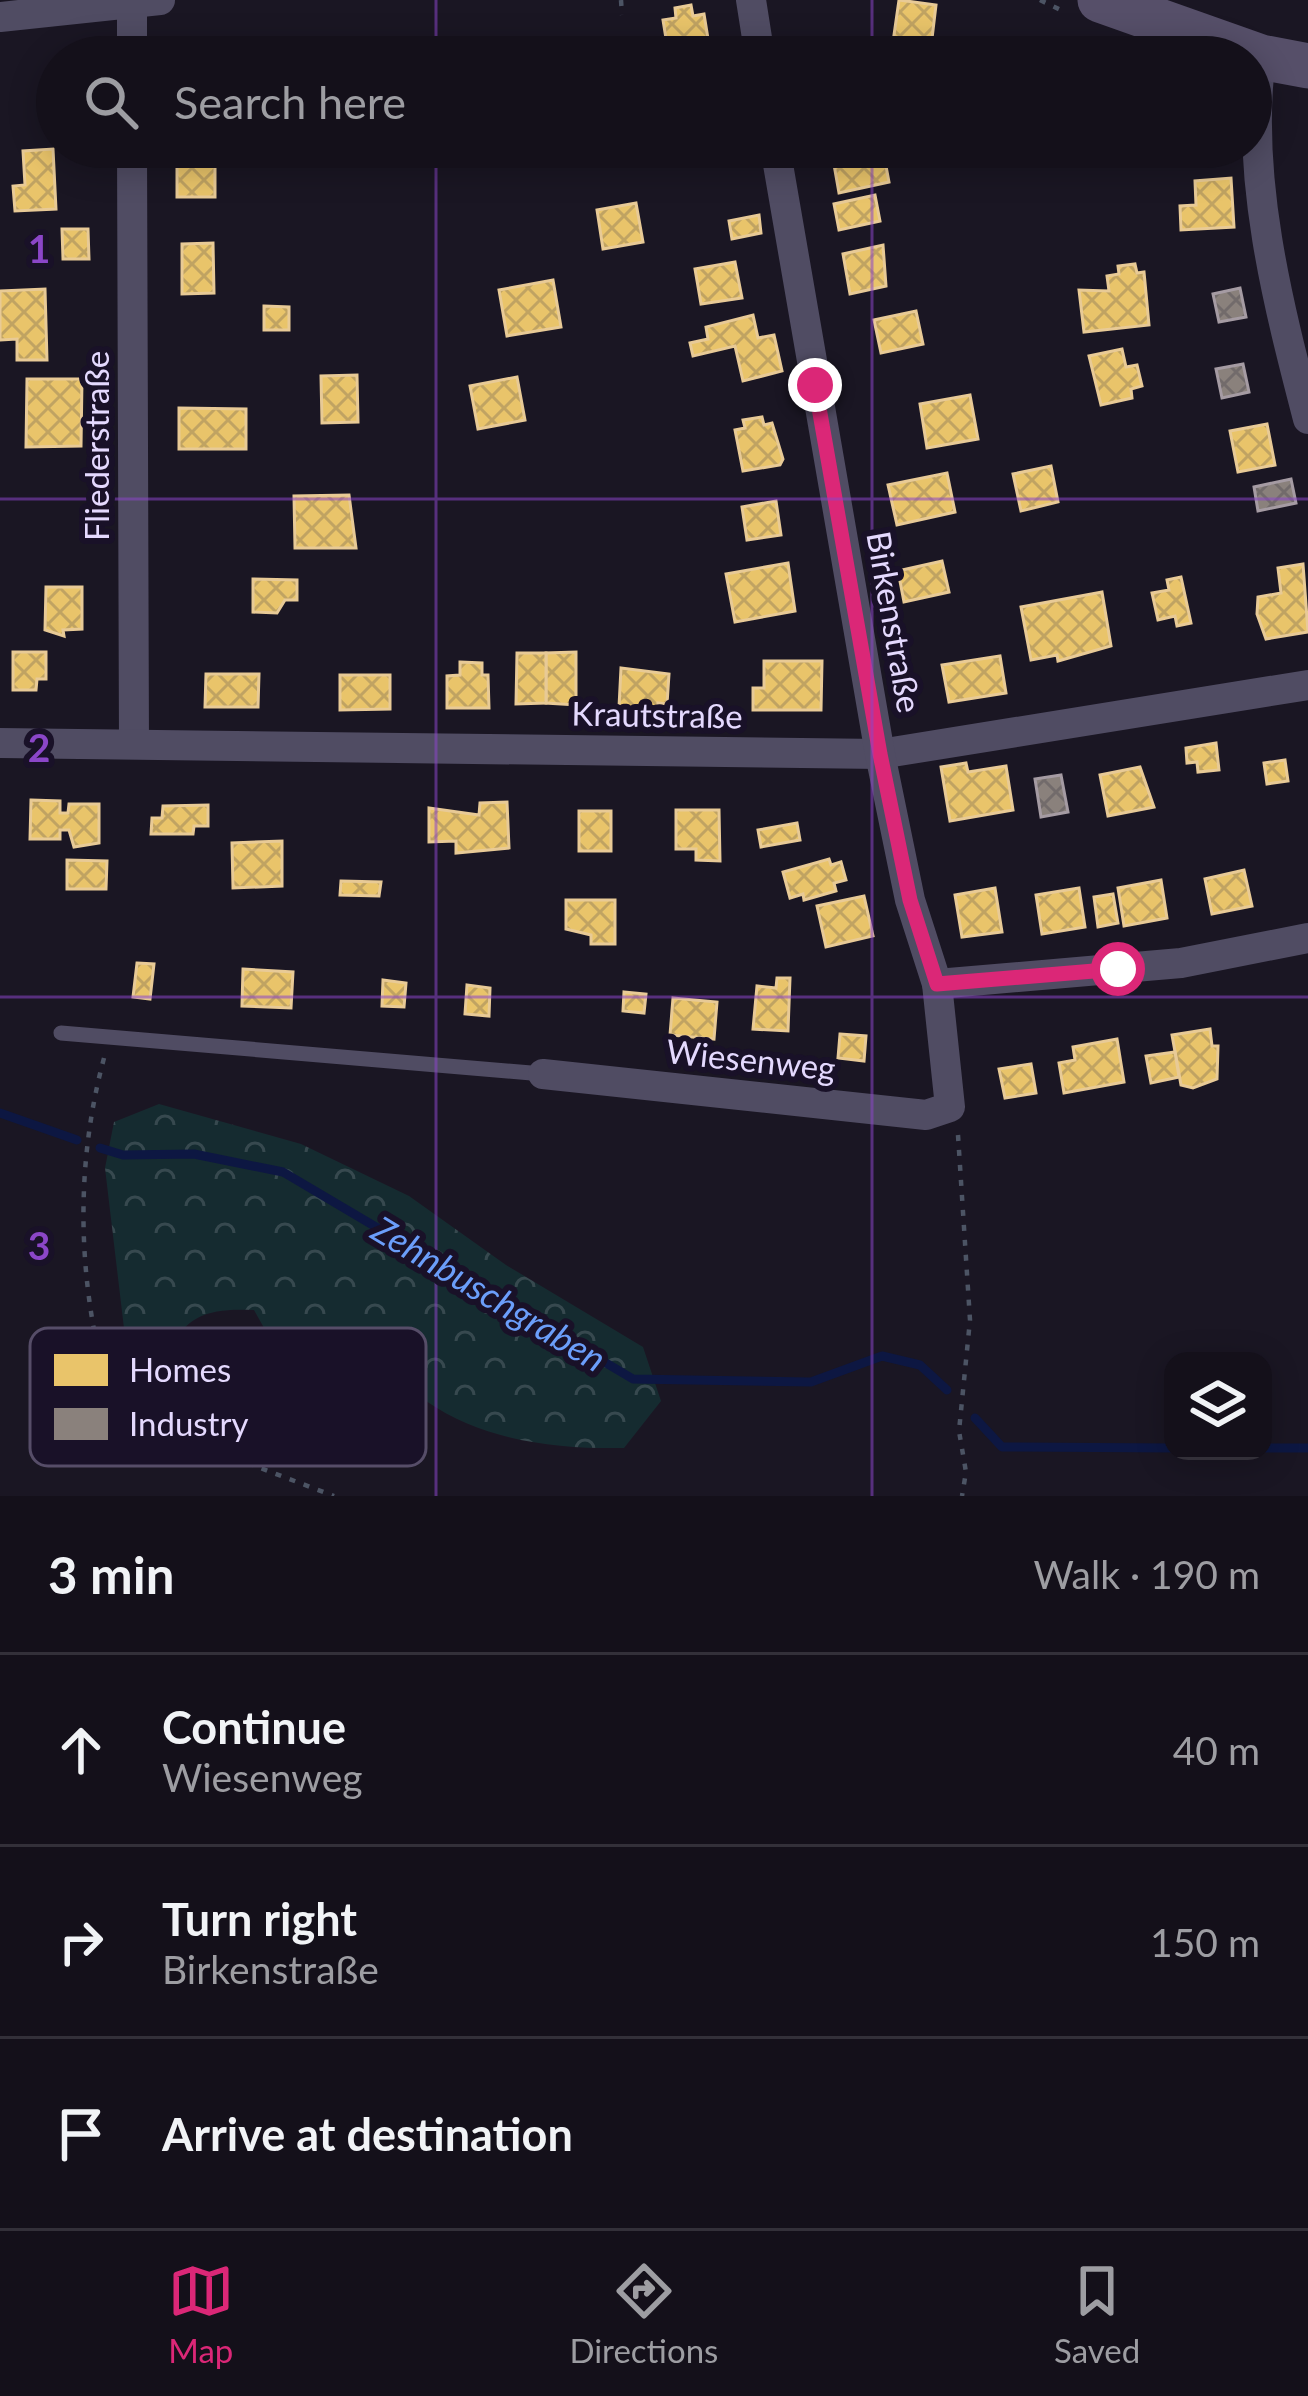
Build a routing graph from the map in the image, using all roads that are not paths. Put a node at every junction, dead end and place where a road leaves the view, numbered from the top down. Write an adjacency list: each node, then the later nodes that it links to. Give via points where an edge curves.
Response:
1 (751, 0): 6 (street)
2 (1100, 0): 7 (street)
3 (141, 1): 4 (street); 5 (street)
4 (0, 17)
5 (135, 36)
6 (757, 36)
7 (1204, 36)
8 (1272, 58): 9 (street)
9 (1308, 66)
10 (132, 168): 16 (street, Fliederstraße)
11 (780, 168): 17 (street, Birkenstraße)
12 (1262, 168): 13 (street, via 1269,245)
13 (1308, 419)
14 (1308, 685): 17 (street, Krautstraße)
15 (0, 743): 16 (street, Krautstraße)
16 (134, 744): 17 (street, Krautstraße)
17 (880, 754): 19 (street, Birkenstraße, via 910,900)
18 (1308, 938): 19 (street, via 1180,963)
19 (937, 984): 22 (street, Birkenstraße)
20 (61, 1033): 21 (lane)
21 (543, 1074): 22 (street, Wiesenweg, via 926,1115)
22 (950, 1106)

